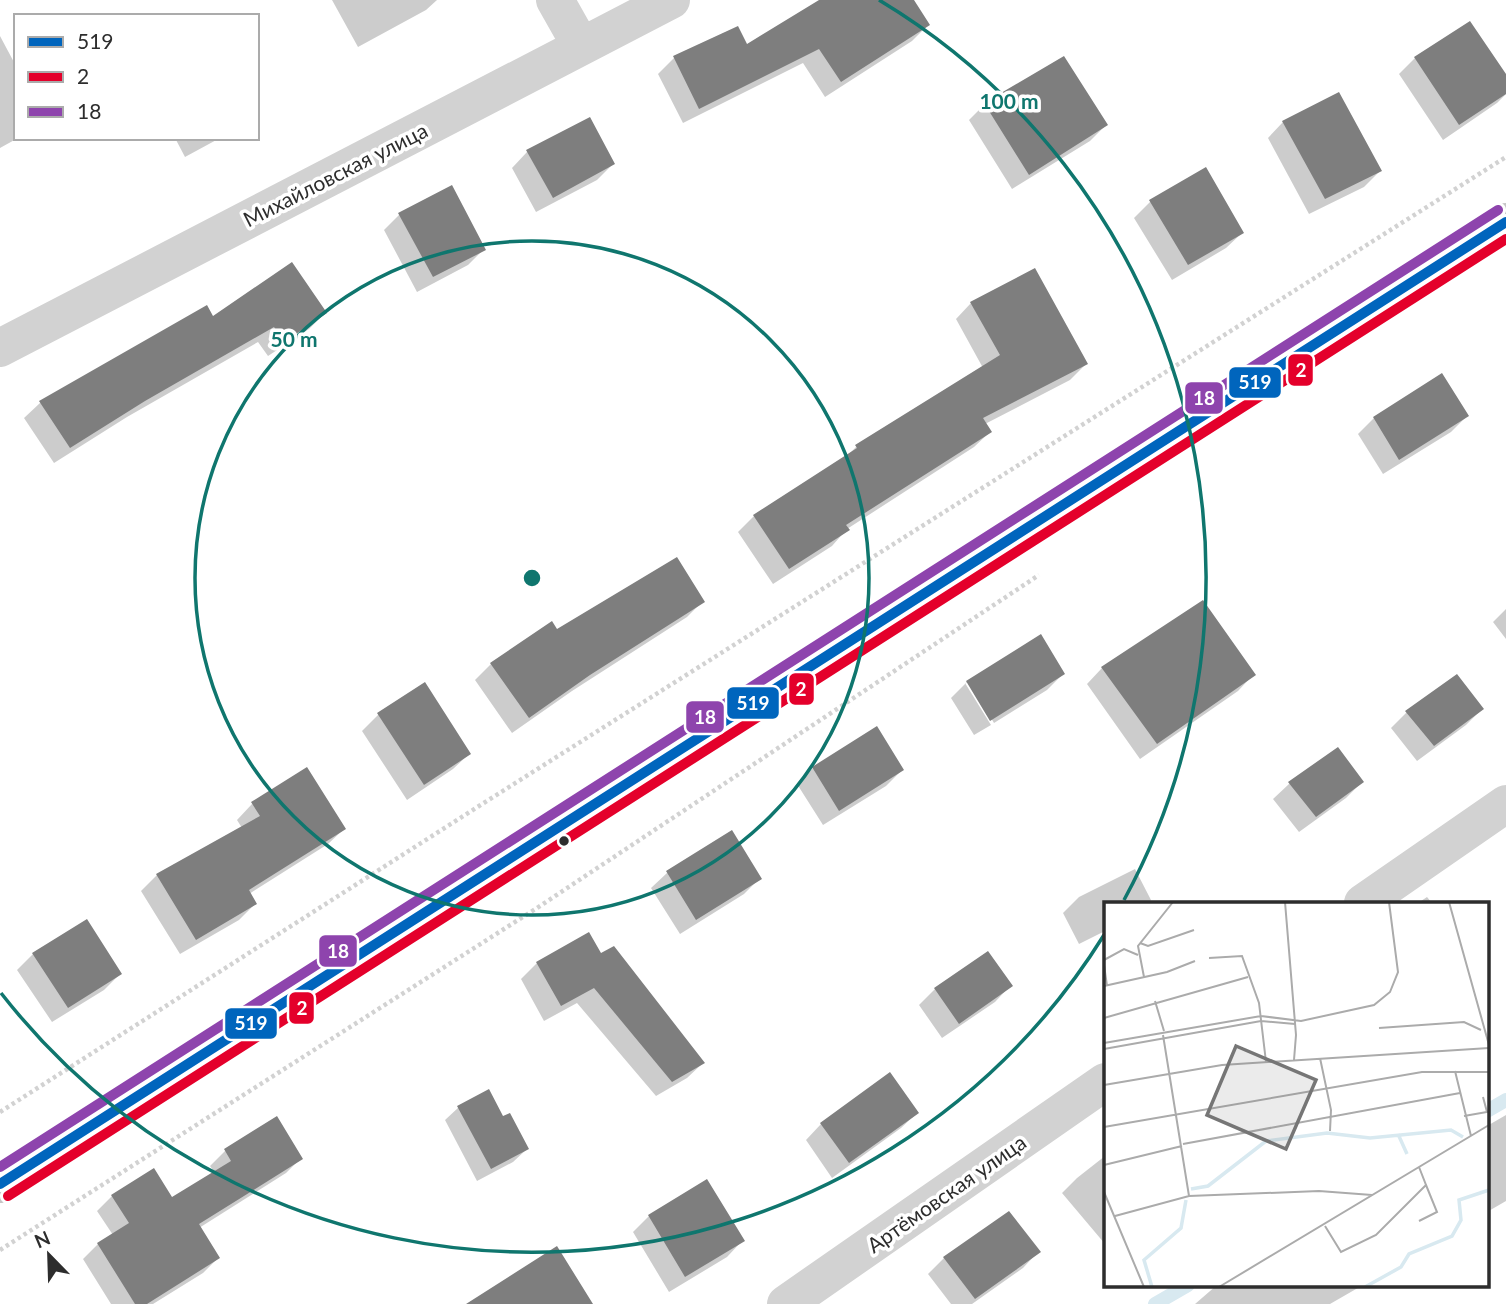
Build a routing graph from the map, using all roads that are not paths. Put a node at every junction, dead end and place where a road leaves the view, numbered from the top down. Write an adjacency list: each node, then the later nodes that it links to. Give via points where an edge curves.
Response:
1 (555, 0): 3 (street)
2 (671, 0): 3 (street, Михайловская улица)
3 (581, 46): 5 (street, Михайловская улица)
4 (1506, 222): 9 (main road)
5 (0, 348)
6 (1506, 803): 7 (street)
7 (1364, 902)
8 (1104, 1083): 10 (street, Артёмовская улица)
9 (0, 1184)
10 (786, 1304)

